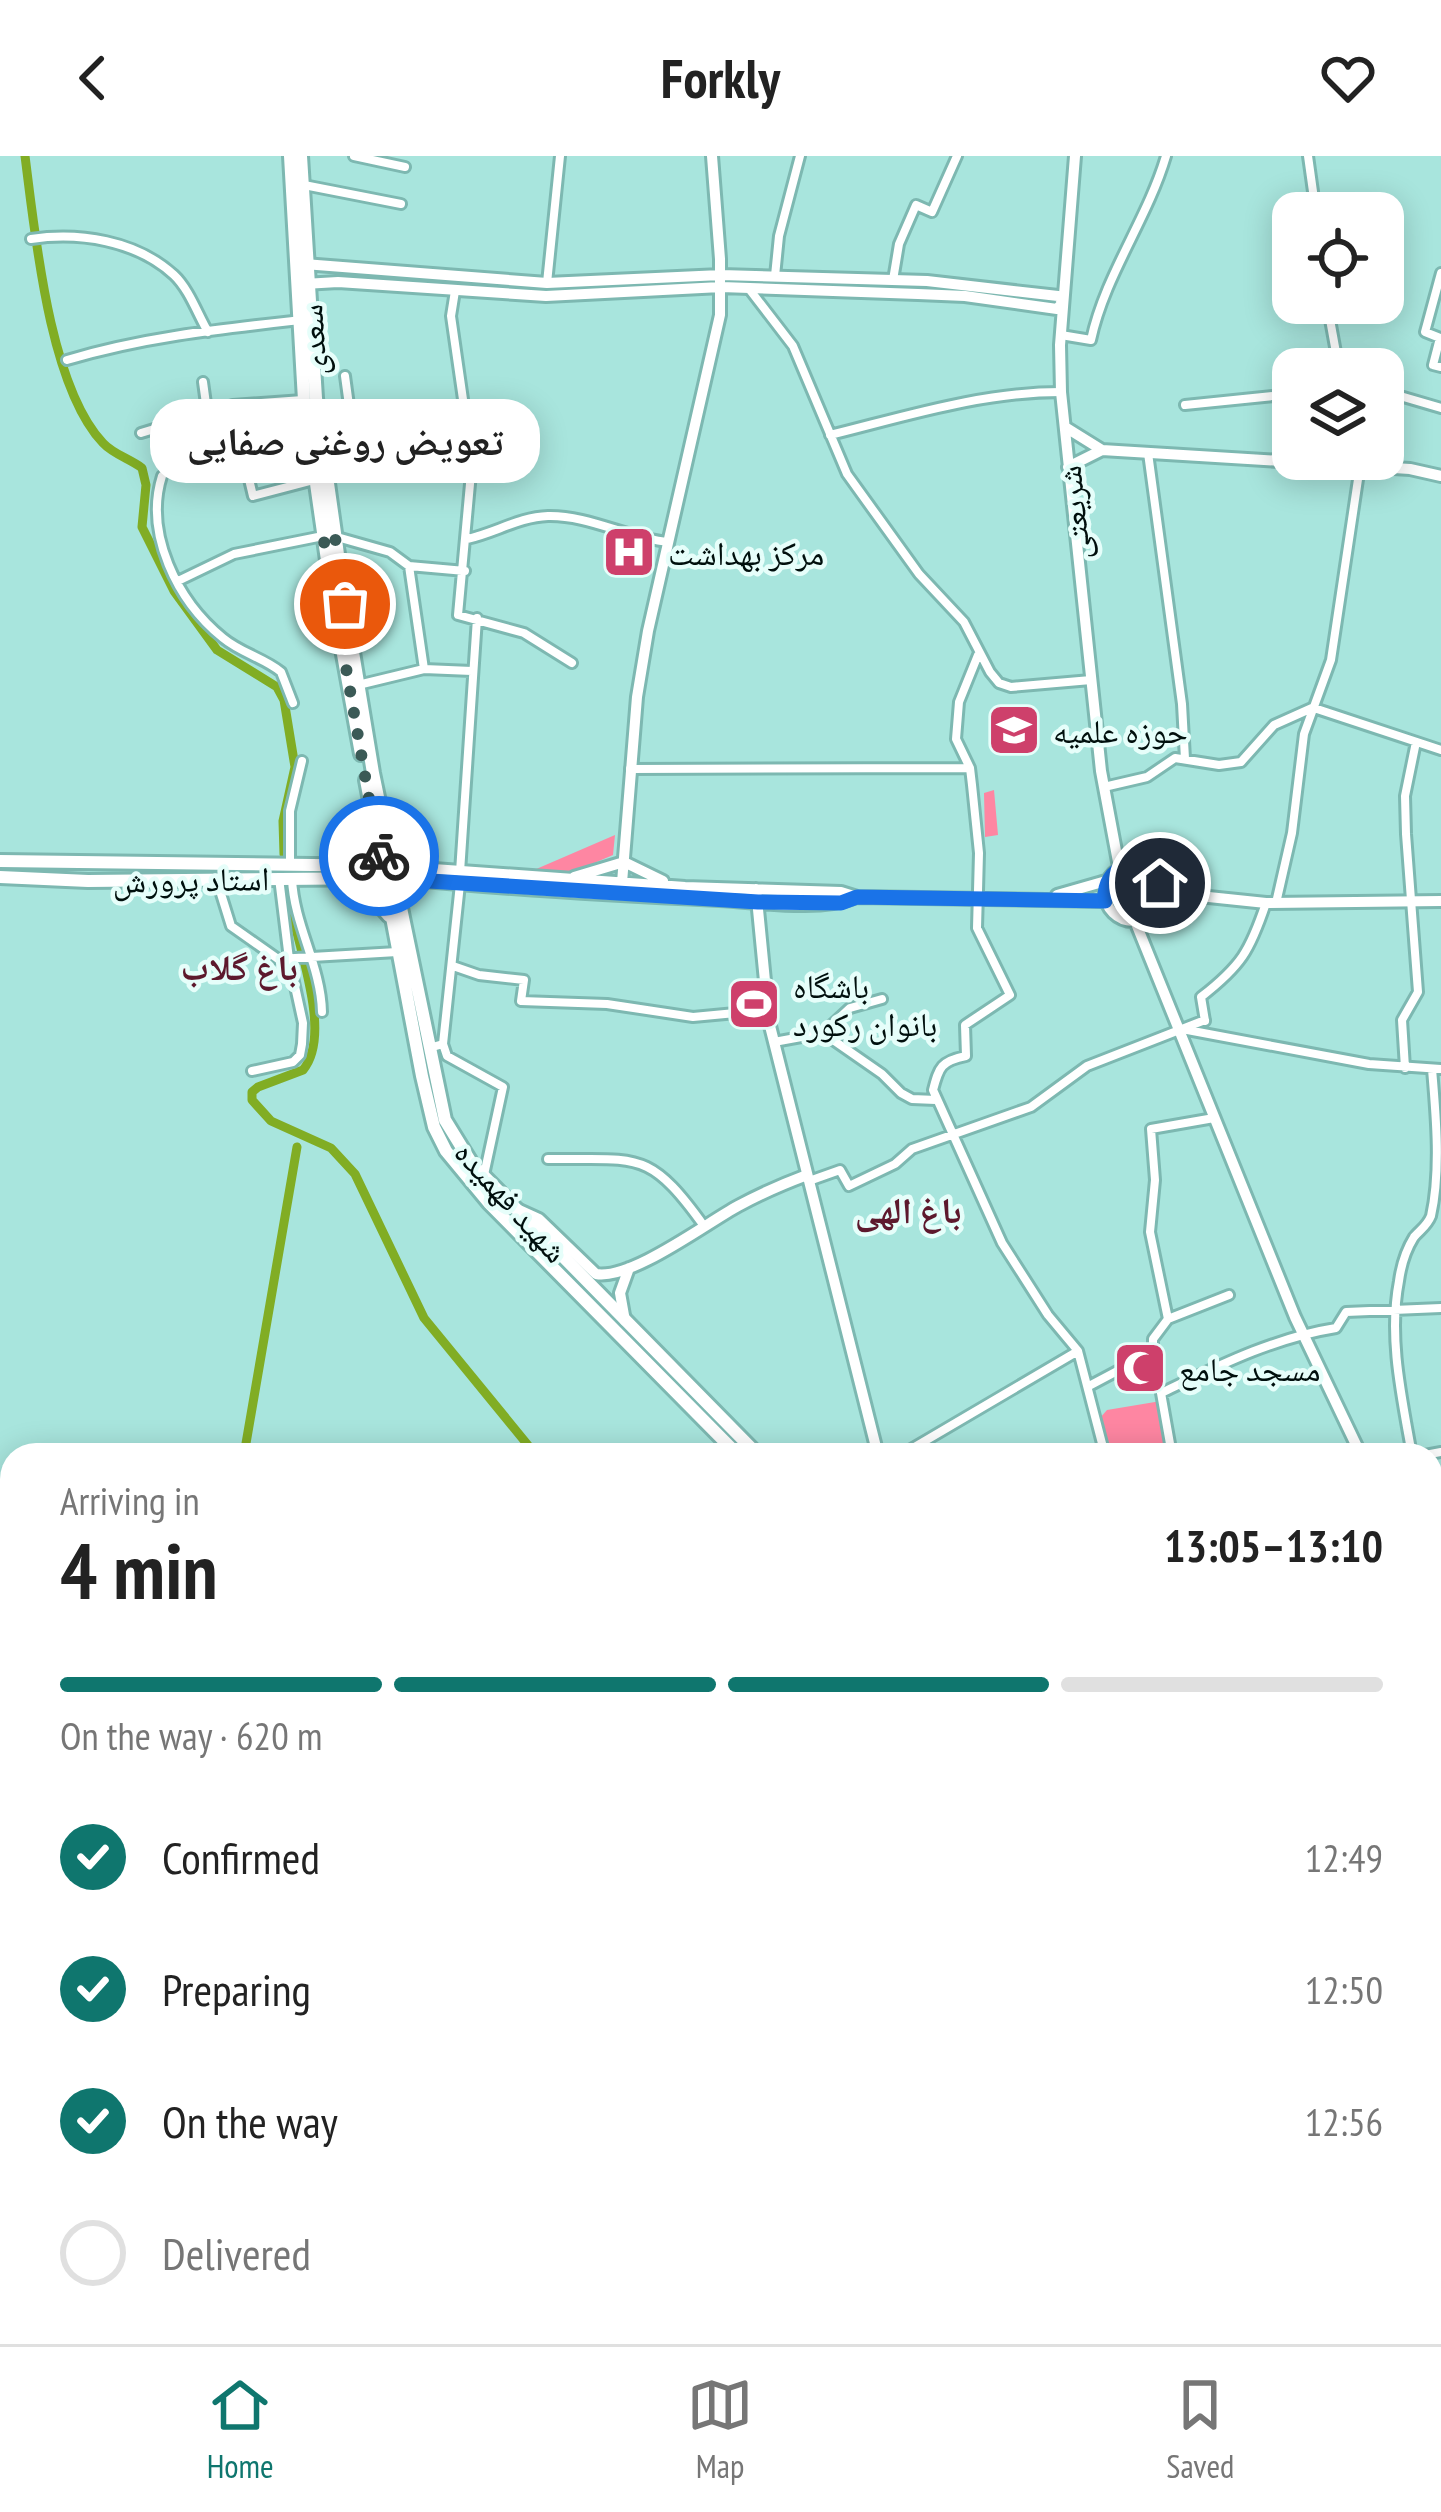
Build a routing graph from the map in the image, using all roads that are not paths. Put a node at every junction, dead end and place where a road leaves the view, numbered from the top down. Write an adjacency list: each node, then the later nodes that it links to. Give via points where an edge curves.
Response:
1 (290, 156): 17 (main road, سعدی)
2 (301, 156): 12 (main road, سعدی)
3 (354, 156): 11 (street)
4 (560, 156): 24 (street)
5 (712, 156): 16 (street)
6 (800, 156): 20 (street)
7 (957, 156): 21 (street, via 932,212 916,205)
8 (1075, 156): 28 (street, شریعتی)
9 (1166, 156): 32 (street, via 1091,340)
10 (1307, 156): 13 (street)
11 (405, 166)
12 (303, 184): 14 (street); 17 (main road, سعدی)
13 (1313, 192)
14 (401, 204)
15 (31, 239): 31 (street, via 95,237 145,257 174,275)
16 (720, 259): 22 (street); 25 (street)
17 (303, 264): 18 (street); 26 (main road, سعدی)
18 (330, 266): 23 (street, via 320,273); 24 (street)
19 (1441, 273): 34 (street, via 1425,332 1440,338 1433,365)
20 (776, 276): 21 (street); 25 (street)
21 (893, 280): 28 (street, via 982,285)
22 (721, 281): 24 (street); 25 (street); 27 (street, via 546,296); 29 (street)
23 (326, 283): 26 (street); 27 (street)
24 (547, 283)
25 (742, 283): 28 (street, via 1057,309); 29 (street); 48 (street, via 793,346)
26 (304, 284): 30 (main road, سعدی); 44 (main road, سعدی)
27 (455, 291): 60 (street, via 451,316 472,462)
28 (1064, 302): 32 (street, شریعتی)
29 (720, 311): 61 (street)
30 (302, 320): 31 (street); 40 (main road, سعدی)
31 (208, 332): 33 (street, via 134,340)
32 (1061, 335): 37 (street, شریعتی)
33 (68, 360)
34 (1441, 368)
35 (345, 376): 44 (street, via 351,420)
36 (203, 382): 43 (street)
37 (1061, 392): 45 (street, شریعتی); 48 (street, via 981,398)
38 (1272, 396): 41 (street)
39 (1404, 397): 42 (street)
40 (304, 400): 43 (street); 44 (main road, سعدی)
41 (1185, 404)
42 (1441, 408)
43 (207, 411): 47 (street)
44 (314, 426): 46 (street); 57 (main road, سعدی); 59 (main road, سعدی)
45 (1065, 427): 50 (street); 53 (street, شریعتی)
46 (263, 432)
47 (141, 434)
48 (830, 435): 66 (street, via 847,474 964,622)
49 (242, 450): 57 (street, via 253,496)
50 (1102, 450): 51 (street); 53 (street)
51 (1148, 453): 52 (street); 76 (street)
52 (1272, 459)
53 (1068, 466): 70 (street, شریعتی)
54 (1404, 468): 56 (street)
55 (162, 476): 64 (street, via 155,528)
56 (1441, 476)
57 (314, 480): 59 (main road, سعدی)
58 (1349, 480): 73 (street, via 1331,660)
59 (329, 536): 62 (street, via 390,552); 64 (street, via 234,554); 71 (main road, سعدی)
60 (467, 539): 61 (street, via 552,516); 63 (street)
61 (668, 542): 79 (street)
62 (409, 566): 63 (street); 68 (street)
63 (465, 571): 65 (street, via 458,615)
64 (178, 581): 72 (street, via 225,640 281,672)
65 (477, 618): 67 (street, via 524,633); 69 (street)
66 (979, 655): 70 (street, via 1011,688); 78 (street, via 959,702 956,740)
67 (572, 663)
68 (424, 669): 69 (street); 71 (street)
69 (472, 670): 89 (street)
70 (1091, 680): 80 (street, شریعتی)
71 (353, 686): 85 (main road, سعدی)
72 (293, 703)
73 (1314, 708): 74 (street); 76 (street, via 1274,725 1241,761); 103 (street)
74 (1416, 742): 75 (street); 101 (street, via 1406,796)
75 (1441, 750)
76 (1185, 759): 80 (street)
77 (302, 760): 86 (street)
78 (970, 768): 79 (street); 99 (street)
79 (630, 769): 82 (street)
80 (1103, 787): 84 (street, شریعتی)
81 (0, 861): 83 (main road, استاد پرورش)
82 (624, 862): 91 (street); 94 (street); 95 (street)
83 (88, 865): 86 (main road, استاد پرورش); 92 (main road)
84 (1119, 867): 93 (street); 96 (street, via 1148,868)
85 (387, 872): 86 (main road, استاد پرورش); 88 (main road, استاد پرورش); 89 (street); 104 (main road, شهید فهمیده); 118 (main road, شهید فهمیده)
86 (287, 873): 88 (main road, استاد پرورش); 90 (main road, استاد پرورش); 107 (street); 108 (street)
87 (0, 878): 92 (main road, استاد پرورش)
88 (345, 878): 104 (main road)
89 (460, 878): 91 (street); 95 (street); 109 (street)
90 (217, 879): 92 (main road, استاد پرورش); 108 (street, via 231,926 266,954)
91 (566, 879): 95 (street)
92 (88, 881)
93 (1106, 881): 98 (street); 100 (street)
94 (685, 887): 95 (street); 97 (street)
95 (622, 889): 97 (street)
96 (1162, 892): 103 (street); 105 (street, via 1151,915)
97 (757, 896): 99 (street); 111 (street)
98 (1044, 898): 99 (street); 100 (street)
99 (975, 901): 122 (street, via 976,928 1010,994 965,1025 966,1056 940,1065)
100 (1105, 901): 105 (street)
101 (1414, 902): 102 (street); 103 (street); 119 (street, via 1418,992 1402,1020)
102 (1441, 902)
103 (1271, 903): 113 (street, via 1241,964 1201,997)
104 (392, 920): 106 (main road, شهید فهمیده)
105 (1135, 921): 114 (street)
106 (399, 951): 107 (street); 139 (main road, شهید فهمیده, via 422,1076 446,1151)
107 (308, 956): 108 (street); 112 (street)
108 (290, 959): 121 (street, via 303,1023 300,1055)
109 (453, 966): 111 (street, via 524,980 521,1000 693,1017); 118 (street)
110 (882, 999): 116 (street, via 850,1008)
111 (768, 1010): 117 (street)
112 (322, 1012)
113 (1204, 1020): 114 (street); 115 (street)
114 (1180, 1028): 115 (street); 123 (street); 124 (street, via 1088,1066 1031,1107)
115 (1210, 1032): 119 (street)
116 (823, 1033): 117 (street); 122 (street, via 901,1093)
117 (774, 1042): 127 (street)
118 (436, 1046): 126 (main road, شهید فهمیده, via 445,1120); 126 (street, via 502,1087)
119 (1405, 1068): 120 (street)
120 (1436, 1069): 133 (street, via 1436,1200 1403,1260)
121 (252, 1071)
122 (936, 1100): 124 (street)
123 (1216, 1118): 134 (street, via 1151,1129 1150,1232); 136 (street)
124 (952, 1136): 127 (street, via 849,1186 840,1170); 137 (street, via 1002,1243)
125 (548, 1159): 129 (street, via 640,1161)
126 (484, 1177): 128 (main road, شهید فهمیده)
127 (807, 1178): 129 (street); 141 (street)
128 (512, 1207): 130 (street, via 539,1219 596,1274); 135 (main road, شهید فهمیده)
129 (704, 1226): 130 (street)
130 (629, 1268): 135 (street, via 620,1293)
131 (1229, 1295): 134 (street)
132 (1441, 1308): 133 (street)
133 (1395, 1310): 136 (street, via 1346,1312 1336,1328); 146 (street)
134 (1168, 1319): 138 (street, via 1153,1352)
135 (626, 1321): 140 (main road, شهید فهمیده)
136 (1303, 1334): 144 (street, via 1161,1394); 145 (street)
137 (1078, 1351): 138 (street); 142 (street)
138 (1089, 1386): 143 (street)
139 (726, 1443)
140 (746, 1443)
141 (875, 1443)
142 (921, 1443)
143 (1102, 1443)
144 (1170, 1443)
145 (1355, 1443)
146 (1410, 1443)

